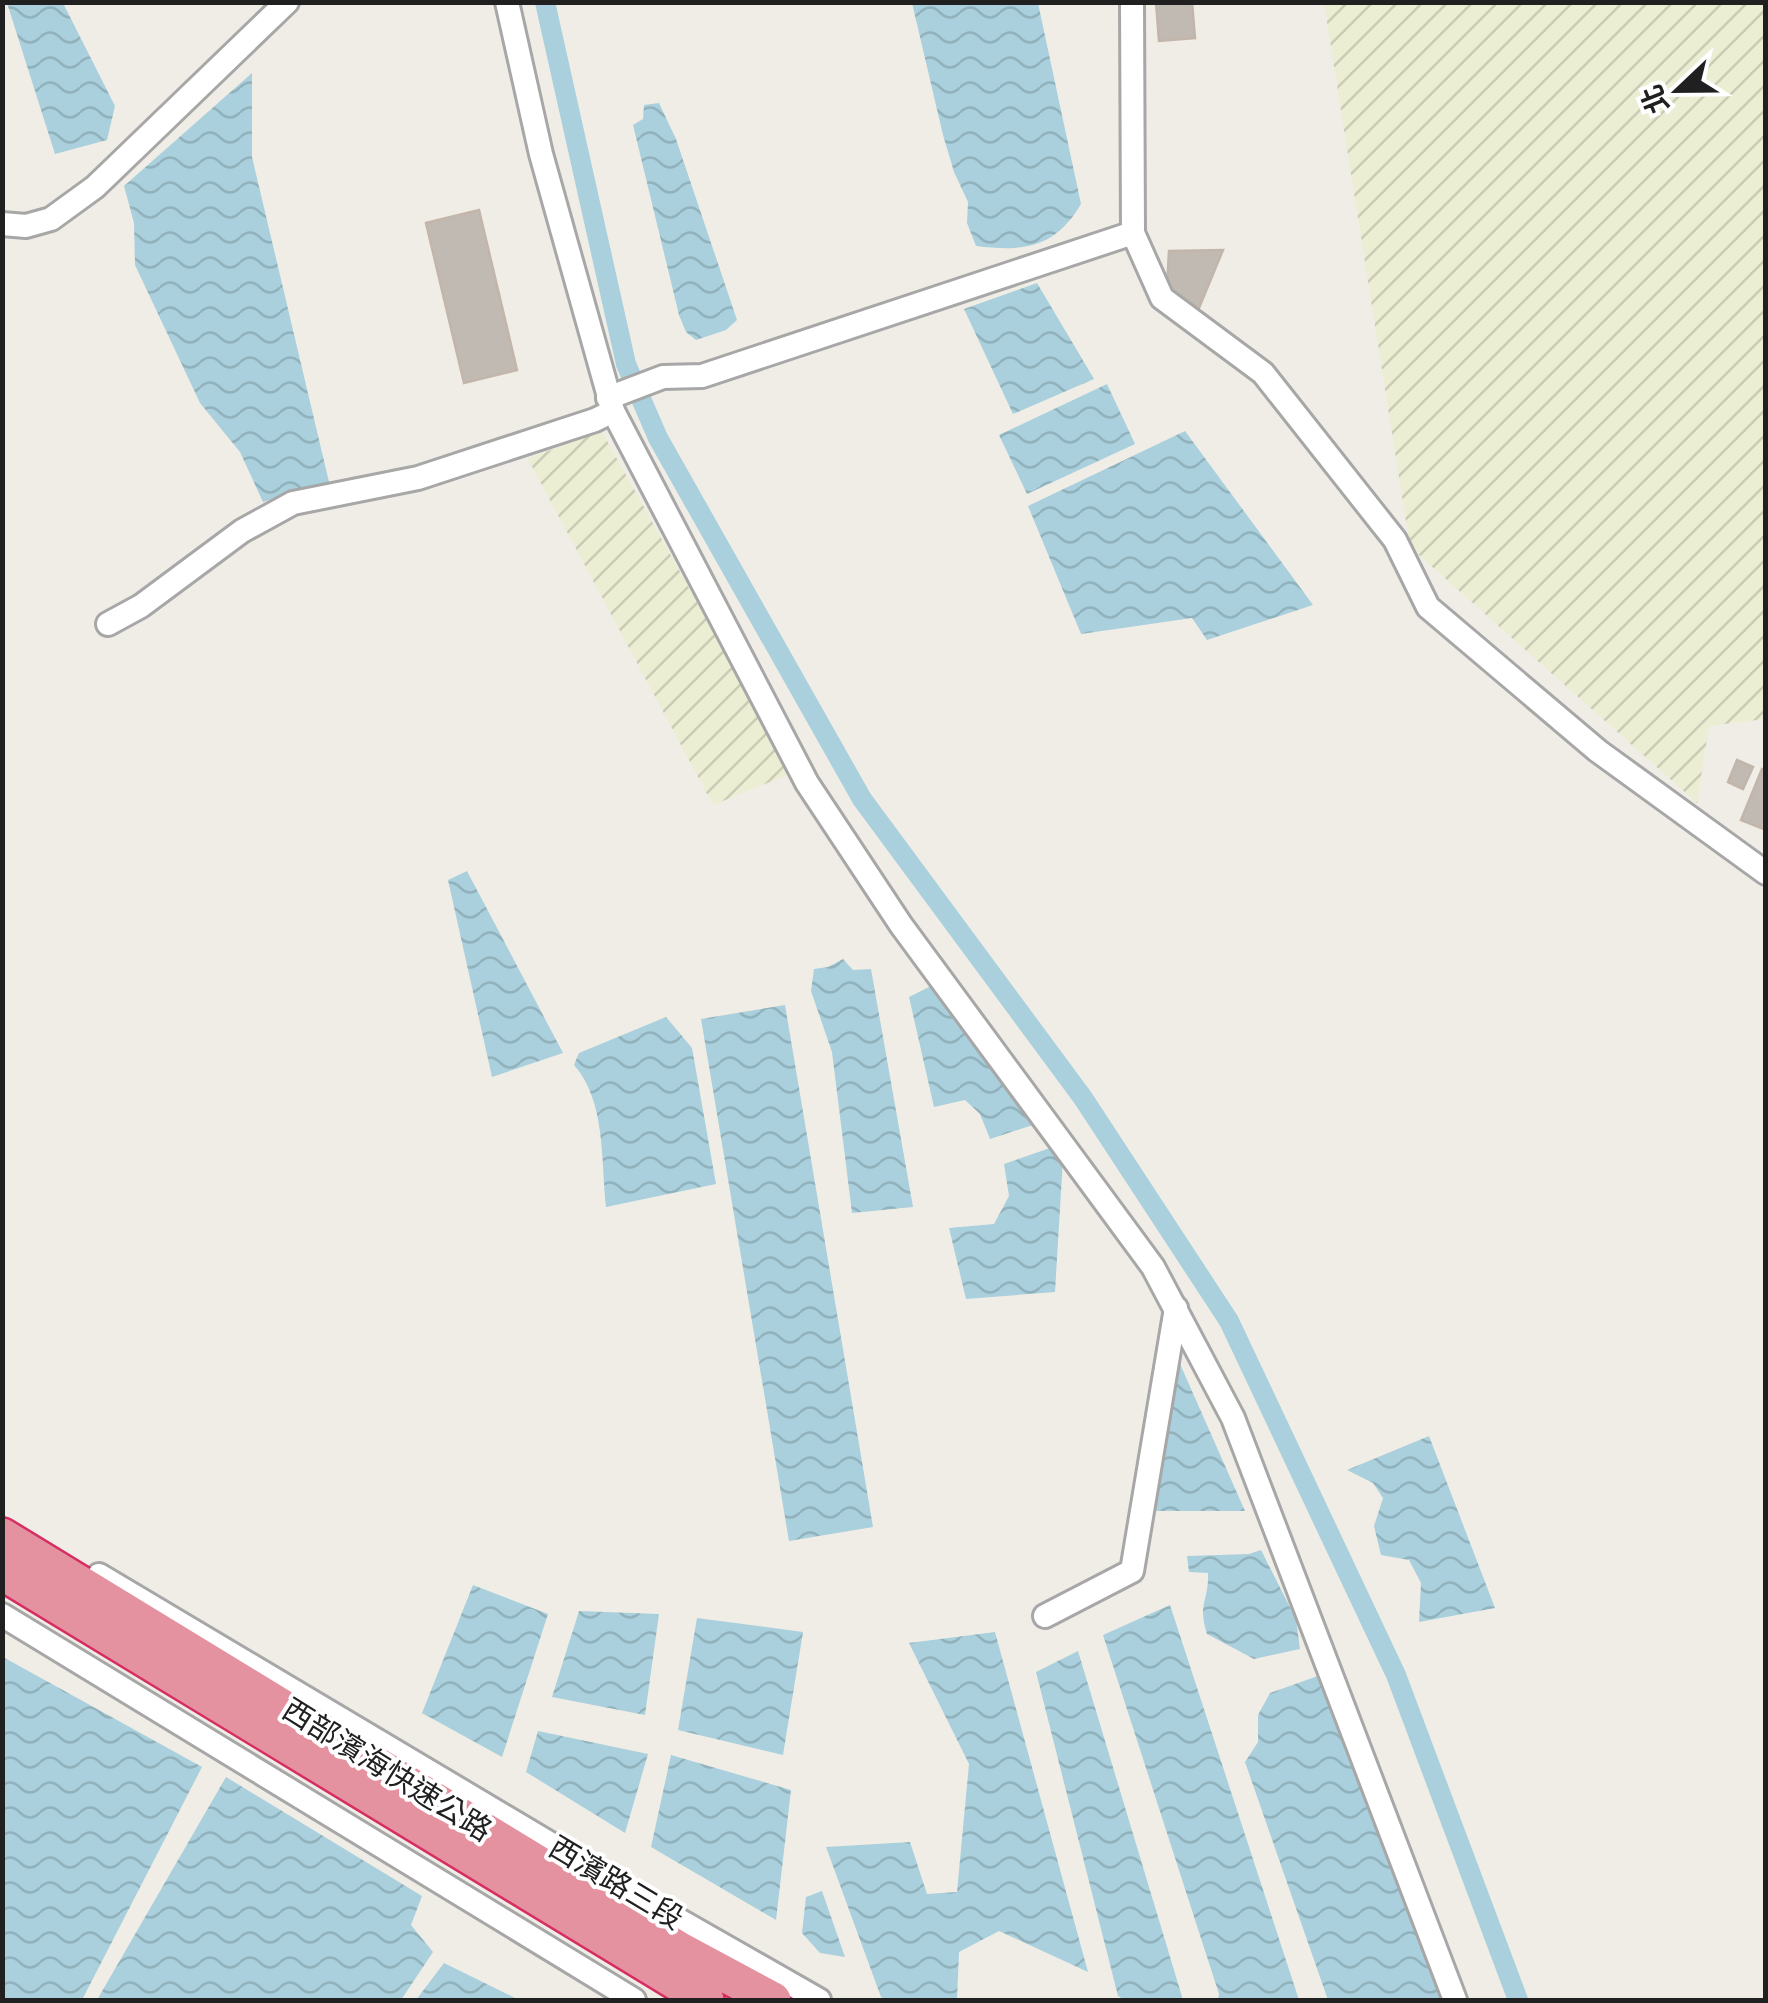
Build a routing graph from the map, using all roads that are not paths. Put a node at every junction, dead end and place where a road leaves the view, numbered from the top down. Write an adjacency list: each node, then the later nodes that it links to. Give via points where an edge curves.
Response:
1 (287, 2): 4 (street, via 95,187 51,218)
2 (507, 2): 6 (street)
3 (1132, 2): 5 (street)
4 (2, 224)
5 (1133, 234): 6 (street, via 702,376 663,377); 8 (street, via 1162,298 1263,372 1395,540 1428,607 1598,751)
6 (610, 404): 7 (street, via 595,420 418,478 293,503 242,530); 9 (street, via 807,783)
7 (108, 624)
8 (1766, 873)
9 (1176, 1308): 14 (street, via 1132,1570); 19 (street, via 1233,1418)
10 (2, 1518): 18 (street, 西濱路三段)
11 (2, 1536): 17 (highway, 西部濱海快速公路)
12 (2, 1572): 16 (highway, 西部濱海快速公路)
13 (2, 1616): 15 (street)
14 (1044, 1616)
15 (634, 2000)
16 (706, 2000)
17 (772, 2000)
18 (819, 2000)
19 (1455, 2000)

